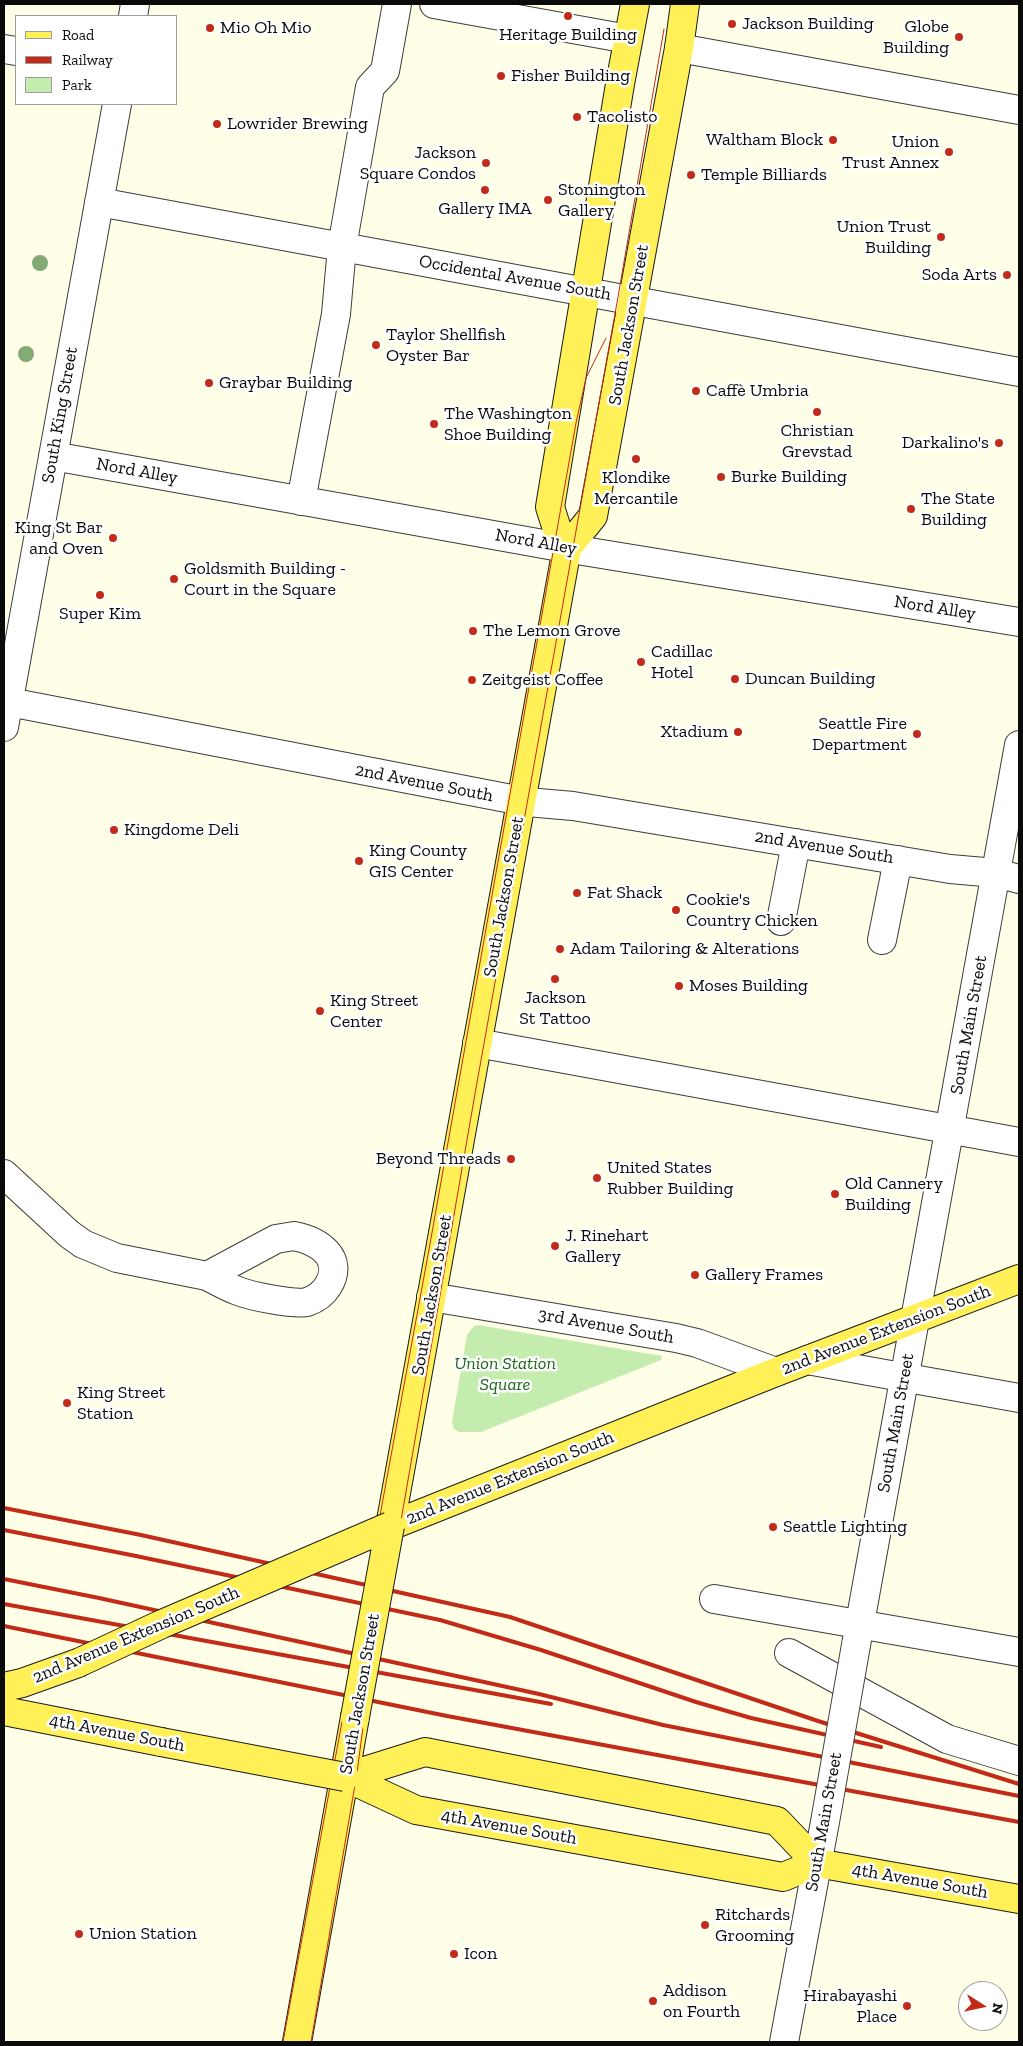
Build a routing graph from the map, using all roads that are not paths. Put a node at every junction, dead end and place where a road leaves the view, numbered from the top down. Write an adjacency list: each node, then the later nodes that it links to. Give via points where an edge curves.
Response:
1 (397, 4): 10 (street, via 385,71 370,87)
2 (434, 4): 5 (street)
3 (635, 4): 5 (main road)
4 (685, 4): 6 (main road, South Jackson Street)
5 (628, 39): 11 (main road)
6 (679, 48): 8 (street); 12 (main road, South Jackson Street)
7 (117, 105): 9 (street, South King Street)
8 (1019, 110)
9 (99, 202): 10 (street, Occidental Avenue South); 14 (street, South King Street)
10 (342, 247): 11 (street, Occidental Avenue South); 15 (street, via 336,314)
11 (585, 290): 12 (street, Occidental Avenue South); 16 (main road, via 550,507)
12 (633, 299): 13 (street, Occidental Avenue South); 16 (main road, South Jackson Street, via 593,516)
13 (1019, 372)
14 (53, 456): 15 (street, Nord Alley); 18 (street, South King Street)
15 (302, 501): 16 (street, Nord Alley)
16 (567, 548): 17 (street, Nord Alley); 20 (main road, South Jackson Street)
17 (1019, 622)
18 (5, 710): 20 (street, 2nd Avenue South)
19 (1019, 745): 23 (street, South Main Street)
20 (521, 801): 21 (street, 2nd Avenue South, via 573,806); 26 (main road, South Jackson Street)
21 (796, 843): 22 (street, 2nd Avenue South); 24 (street)
22 (898, 860): 23 (street, 2nd Avenue South); 25 (street)
23 (1008, 876): 27 (street, South Main Street)
24 (781, 921)
25 (882, 940)
26 (477, 1043): 27 (street); 32 (main road, South Jackson Street)
27 (950, 1129): 28 (street); 33 (street, South Main Street)
28 (1019, 1142)
29 (4, 1174): 30 (street, via 83,1244 117,1258)
30 (207, 1276)
31 (1019, 1278): 33 (main road, 2nd Avenue Extension South)
32 (431, 1297): 35 (street, 3rd Avenue South, via 676,1338); 38 (main road, South Jackson Street)
33 (916, 1319): 34 (main road, 2nd Avenue Extension South); 36 (street, South Main Street)
34 (807, 1360): 35 (main road, 2nd Avenue Extension South); 36 (street)
35 (776, 1372): 38 (main road, 2nd Avenue Extension South)
36 (905, 1377): 37 (street); 40 (street, South Main Street)
37 (1019, 1398)
38 (390, 1526): 43 (main road, 2nd Avenue Extension South, bridge, via 78,1662); 46 (main road, South Jackson Street, bridge)
39 (714, 1599): 40 (street)
40 (858, 1635): 41 (street); 47 (street, South Main Street, bridge)
41 (1019, 1652)
42 (790, 1653): 45 (street, via 947,1739)
43 (4, 1687)
44 (4, 1711): 46 (main road, 4th Avenue South, bridge)
45 (1019, 1762)
46 (345, 1777): 47 (main road, 4th Avenue South, via 416,1810 785,1877); 47 (main road, via 425,1752 777,1821); 49 (main road, South Jackson Street)
47 (817, 1863): 48 (main road, 4th Avenue South); 50 (street, South Main Street)
48 (1019, 1900)
49 (297, 2042)
50 (784, 2042)

